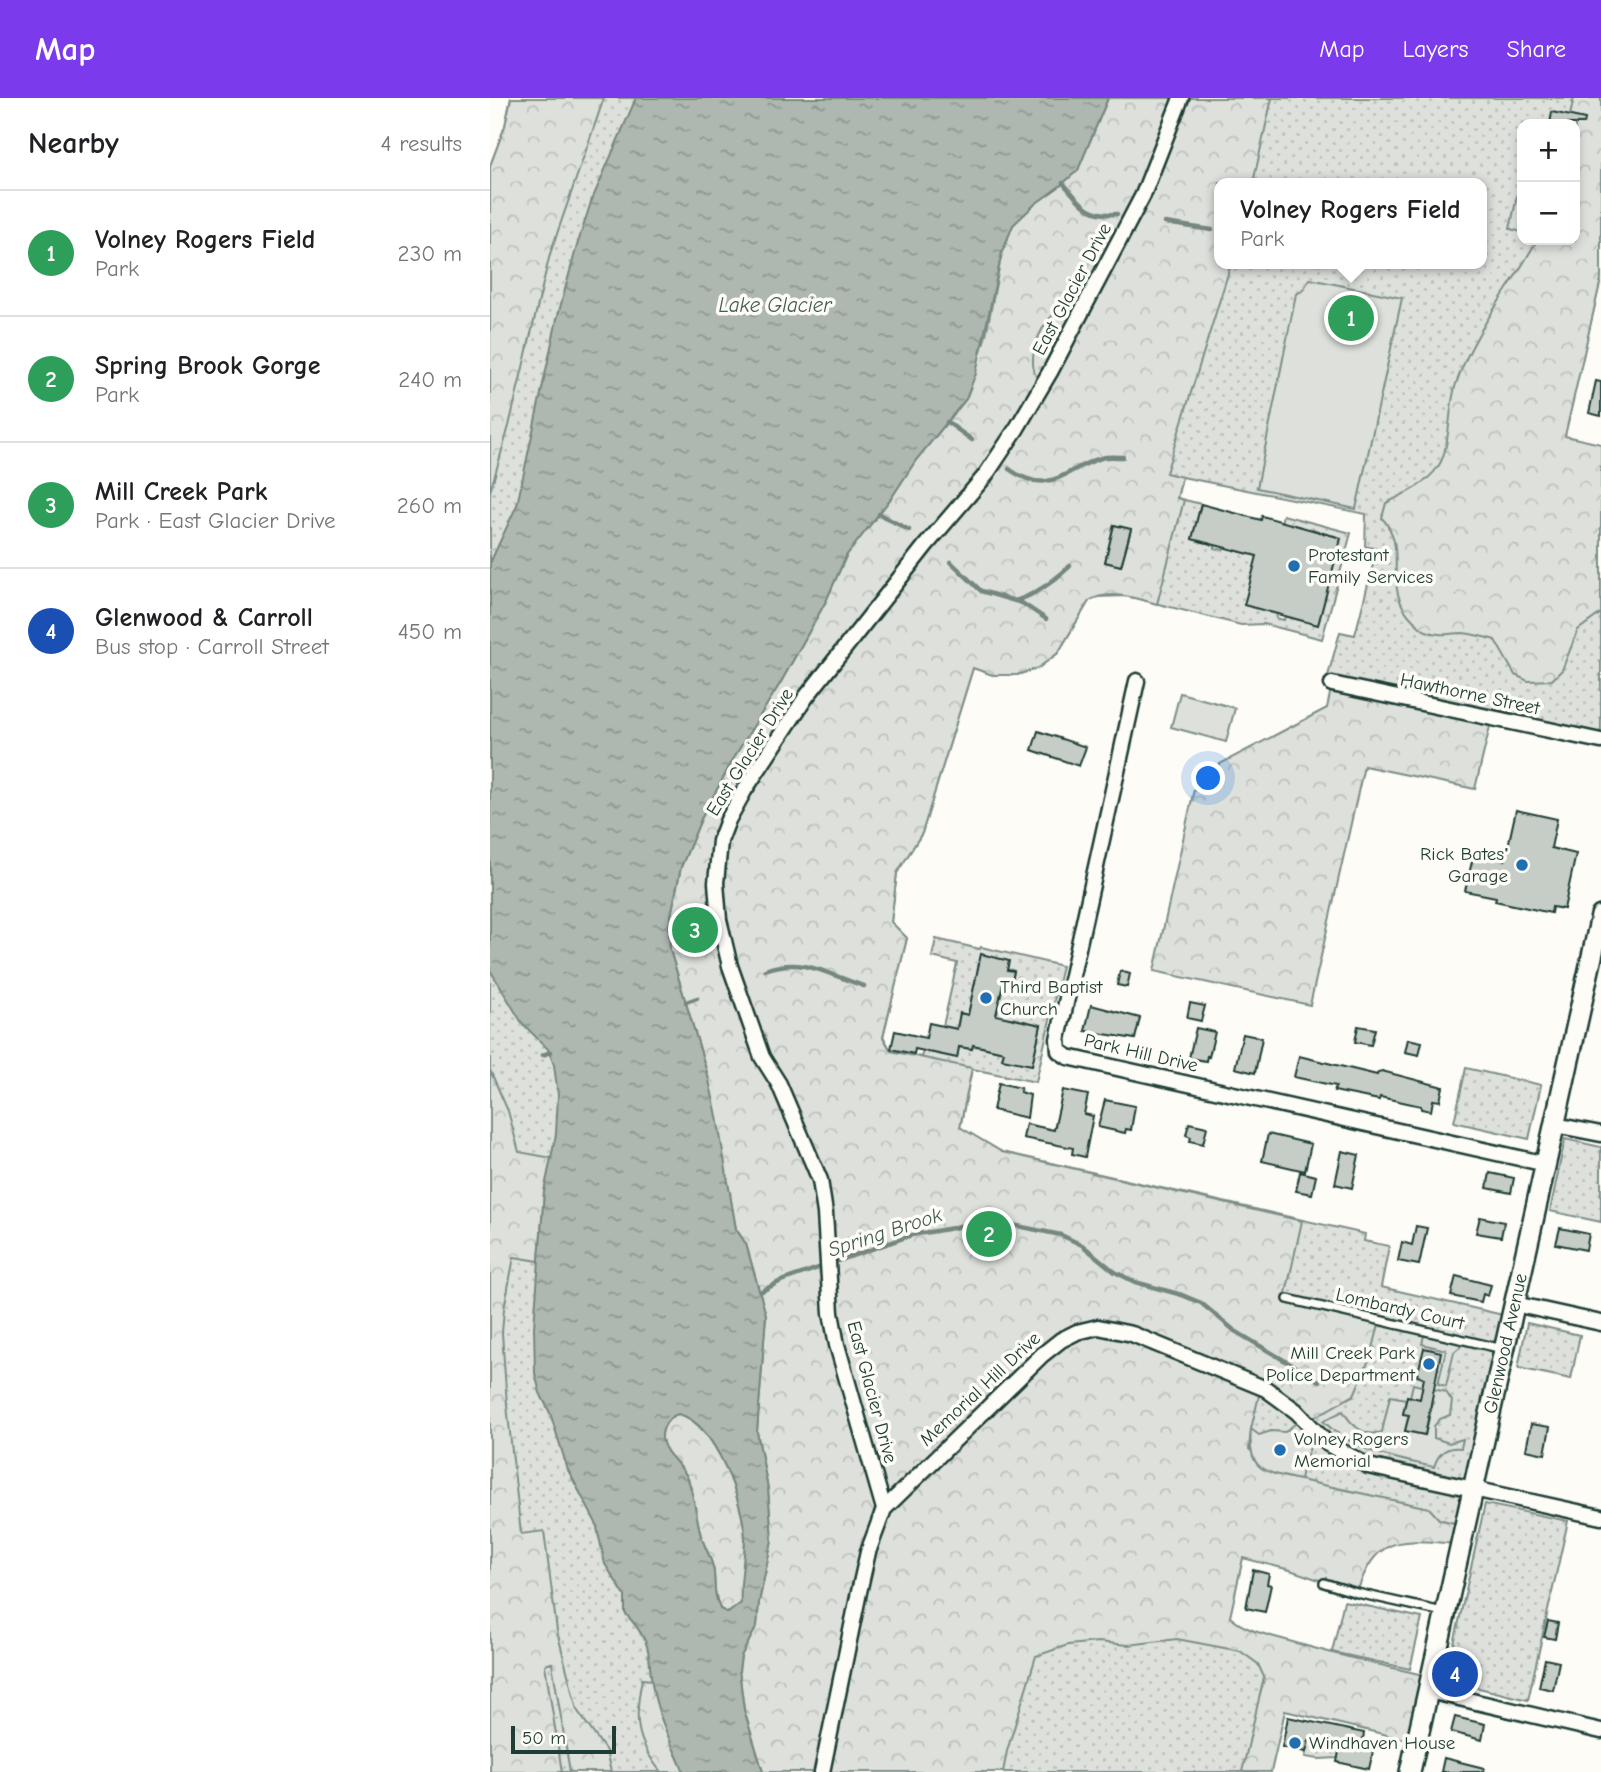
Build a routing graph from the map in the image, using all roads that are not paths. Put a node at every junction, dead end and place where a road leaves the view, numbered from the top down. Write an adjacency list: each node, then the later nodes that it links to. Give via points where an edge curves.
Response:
1 (1181, 98): 14 (street, East Glacier Drive, via 1143,195 1017,428 985,475 806,696 744,791 720,841 716,883 730,966 762,1057 816,1167 823,1194 837,1345)
2 (1137, 681): 8 (street, Park Hill Drive, via 1059,1051 1068,1057)
3 (1332, 684): 4 (street, Hawthorne Street)
4 (1601, 741)
5 (1601, 915): 6 (main road, Glenwood Avenue)
6 (1555, 1125): 7 (street); 8 (main road, Glenwood Avenue)
7 (1601, 1135)
8 (1546, 1164): 10 (main road, Glenwood Avenue)
9 (1288, 1299): 12 (lane, Lombardy Court)
10 (1515, 1304): 11 (street); 12 (main road, Glenwood Avenue)
11 (1601, 1323)
12 (1504, 1349): 13 (main road, Glenwood Avenue)
13 (1473, 1490): 14 (street, Memorial Hill Drive, via 1368,1466 1328,1444 1296,1411 1261,1387 1132,1334 1098,1327 1077,1332 1042,1355); 15 (street, Memorial Hill Drive); 17 (main road, Glenwood Avenue)
14 (884, 1509): 20 (street, Memorial Hill Drive, via 868,1552)
15 (1601, 1517)
16 (1324, 1583): 17 (lane)
17 (1447, 1612): 18 (main road, Glenwood Avenue)
18 (1429, 1691): 19 (street); 21 (main road, Glenwood Avenue)
19 (1601, 1731)
20 (822, 1772)
21 (1410, 1772)

